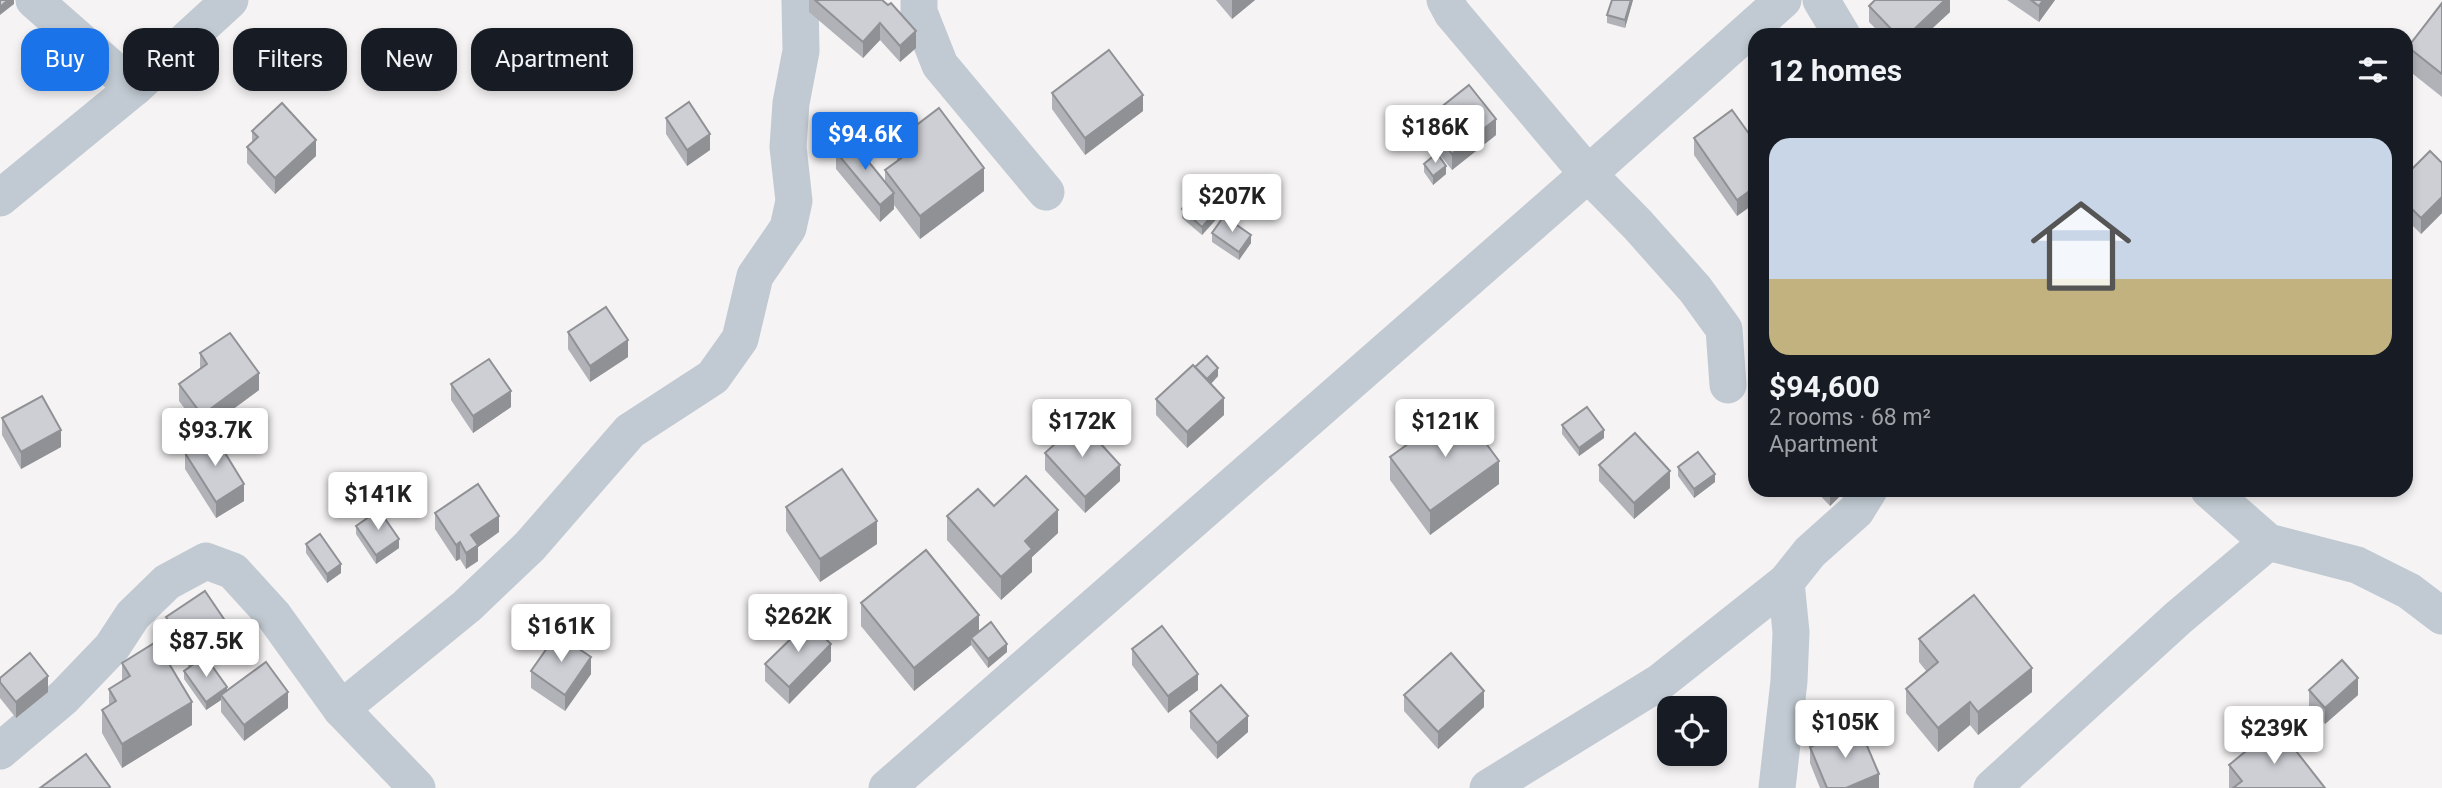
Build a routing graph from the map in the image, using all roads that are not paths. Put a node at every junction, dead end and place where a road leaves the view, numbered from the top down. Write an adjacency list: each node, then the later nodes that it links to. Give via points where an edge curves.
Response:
1 (34, 0): 12 (street)
2 (230, 0): 8 (street)
3 (800, 0): 23 (street, via 801,51 788,146 794,201 788,228 755,276 740,339 713,377 631,431 530,546 467,606)
4 (919, 0): 15 (street, via 919,12 940,65)
5 (1445, 0): 14 (street)
6 (1783, 0): 9 (street)
7 (1821, 0): 10 (street)
8 (199, 28)
9 (1752, 28)
10 (1838, 28)
11 (1748, 31): 14 (street)
12 (123, 78)
13 (130, 91): 16 (street)
14 (1588, 174): 17 (street, via 1638,225 1724,329); 26 (street)
15 (1046, 192)
16 (0, 198)
17 (1728, 385)
18 (1865, 497): 21 (street)
19 (2217, 497): 20 (street)
20 (2268, 542): 22 (street, via 2357,565 2409,591); 29 (street)
21 (1786, 582): 27 (street, via 1660,682); 28 (street, via 1789,681)
22 (2442, 616)
23 (341, 709): 24 (street, via 274,616 233,571 206,561 167,582 64,697); 25 (street)
24 (0, 751)
25 (417, 788)
26 (887, 788)
27 (1488, 788)
28 (1777, 788)
29 (1992, 788)

